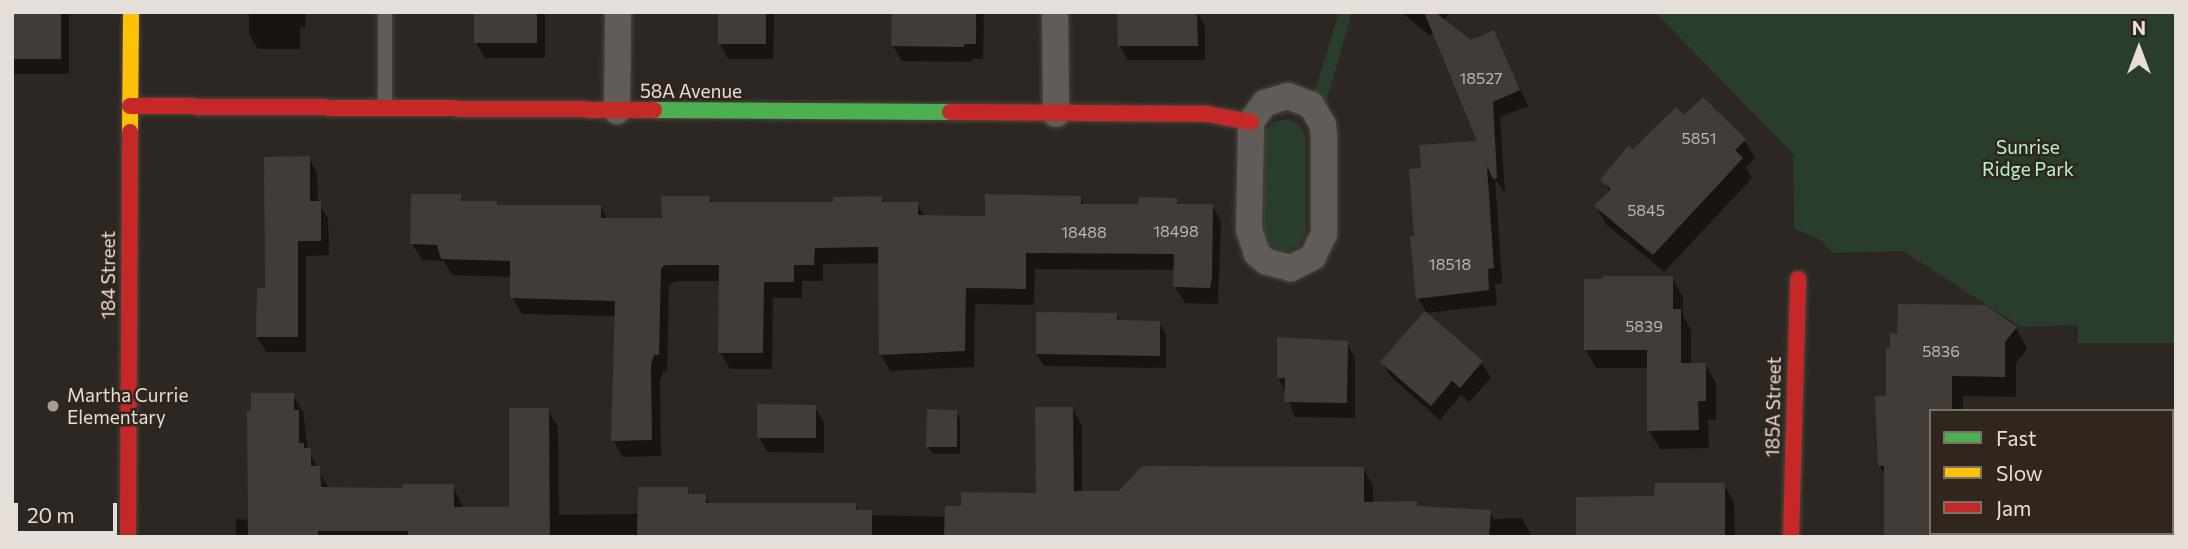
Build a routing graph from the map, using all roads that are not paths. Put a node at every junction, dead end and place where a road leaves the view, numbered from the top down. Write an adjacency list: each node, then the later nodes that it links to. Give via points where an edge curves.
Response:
1 (131, 12): 5 (street, 184 Street)
2 (385, 12): 6 (lane)
3 (618, 12): 7 (street)
4 (1055, 12): 8 (street)
5 (130, 106): 6 (street, 58A Avenue); 11 (street, 184 Street)
6 (385, 107): 7 (street, 58A Avenue)
7 (617, 111): 8 (street, 58A Avenue)
8 (1056, 114): 9 (street, 58A Avenue, via 1206,114)
9 (1251, 122): 9 (street, via 1251,243 1267,262 1291,268 1313,257 1324,234 1323,125 1311,105 1288,96 1265,103)
10 (1798, 279): 12 (street, 185A Street)
11 (128, 537)
12 (1791, 537)

